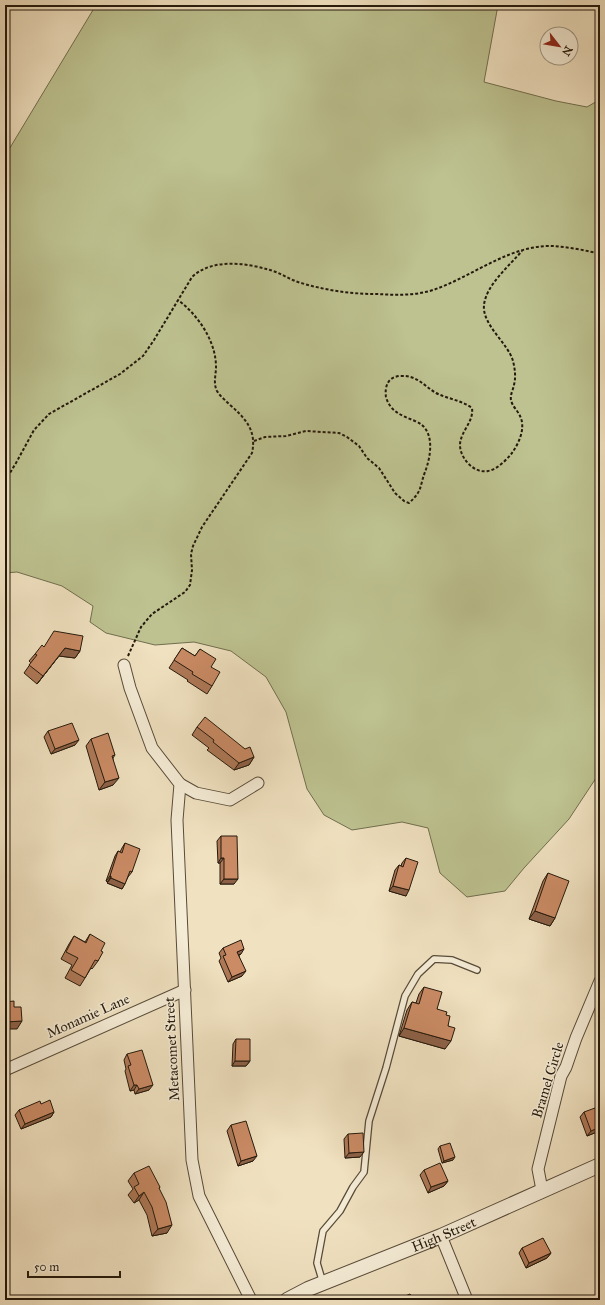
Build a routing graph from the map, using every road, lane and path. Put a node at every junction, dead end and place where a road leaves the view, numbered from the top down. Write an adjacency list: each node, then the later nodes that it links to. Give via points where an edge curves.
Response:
1 (522, 251): 2 (path, via 552,246); 3 (path, via 501,258 447,285 409,295 338,292 301,283 271,270 241,264 223,264 207,267 196,273); 4 (path, via 496,281 484,305 486,317 514,363 515,378 511,401 521,419 519,440 499,466 482,471 470,465 462,455 460,443 471,419 472,408 464,402 437,394 416,378 406,376 392,378 387,383 386,397 395,411 405,418 416,421 430,436 420,492 408,503 395,493 379,468 358,446 339,433 306,431)
2 (600, 254)
3 (178, 300): 4 (path, via 190,310 208,335 215,359 214,381 217,391 248,424 253,432); 5 (path, via 148,349 136,362 120,374 49,414 34,430)
4 (254, 441): 6 (path, via 252,453 202,527 193,546 190,585 185,592 152,614 141,627)
5 (5, 481)
6 (124, 665): 8 (street, via 152,748)
7 (258, 783): 8 (street, via 230,800 196,793)
8 (180, 784): 11 (street, Metacomet Street, via 177,820)
9 (477, 970): 16 (lane, via 452,960 434,959 418,974 405,996 369,1121 364,1172 340,1211 323,1231 317,1263)
10 (600, 981): 14 (street, Bramel Circle, via 562,1076 538,1169)
11 (184, 990): 12 (street, Monamie Lane); 17 (street, Metacomet Street, via 192,1160 199,1196)
12 (5, 1070)
13 (600, 1165): 14 (street, High Street)
14 (542, 1190): 15 (street, High Street)
15 (441, 1236): 16 (street, High Street); 19 (street)
16 (323, 1283): 18 (street, High Street)
17 (251, 1300)
18 (287, 1300)
19 (467, 1300)

